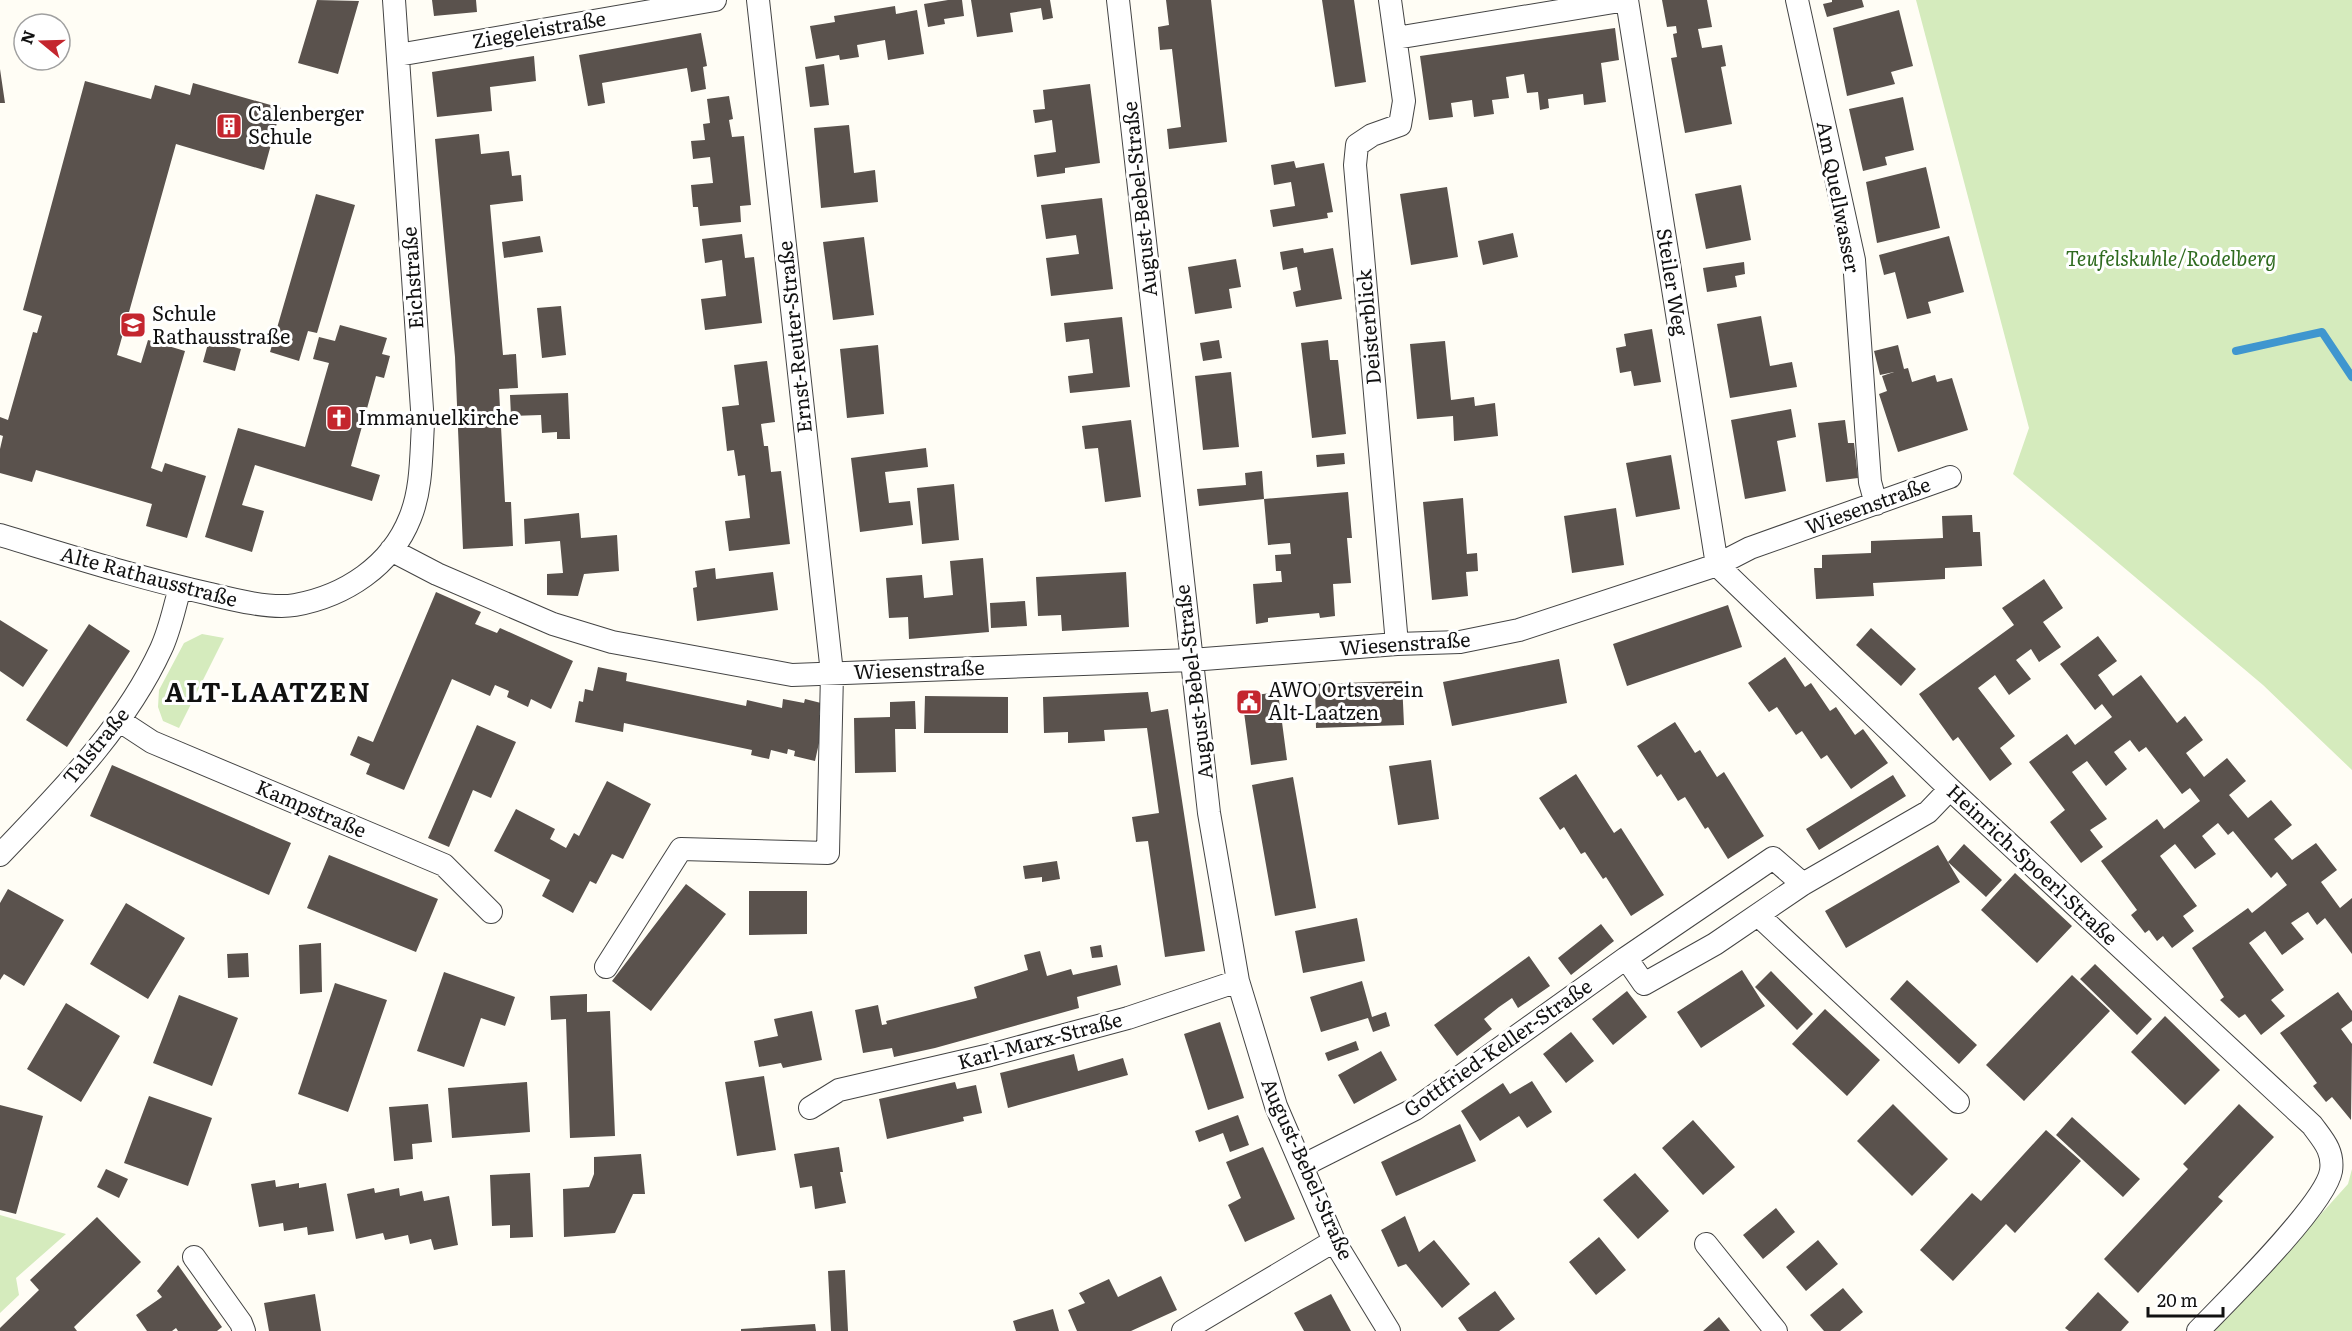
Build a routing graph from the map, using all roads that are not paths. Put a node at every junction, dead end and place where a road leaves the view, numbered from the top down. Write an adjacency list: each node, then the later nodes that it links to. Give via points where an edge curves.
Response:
1 (394, 0): 9 (street, Eichstraße)
2 (715, 0): 9 (street, Ziegeleistraße)
3 (758, 0): 18 (street, Ernst-Reuter-Straße)
4 (1118, 0): 17 (street, August-Bebel-Straße)
5 (1390, 0): 8 (street)
6 (1627, 0): 8 (street); 14 (street, Steiler Weg)
7 (1797, 0): 11 (street, Am Quellwasser, via 1854,260 1870,482)
8 (1396, 38): 16 (street, Deisterblick, via 1404,101 1400,125 1357,145 1355,165)
9 (398, 55): 13 (street, Eichstraße, via 423,424 420,479 410,518)
10 (1950, 477): 11 (street, Wiesenstraße)
11 (1876, 504): 14 (street, Wiesenstraße, via 1750,548)
12 (0, 535): 15 (street, Alte Rathausstraße)
13 (391, 550): 15 (street, Alte Rathausstraße, via 368,575 333,594 294,605 247,603); 18 (street, Wiesenstraße, via 553,624 612,642 792,675)
14 (1717, 565): 16 (street, Wiesenstraße, via 1519,630 1460,642); 20 (street, Heinrich-Spoerl-Straße)
15 (180, 588): 19 (street, Talstraße, via 161,648)
16 (1397, 644): 17 (street, Wiesenstraße)
17 (1191, 660): 18 (street, Wiesenstraße); 27 (street, August-Bebel-Straße, via 1209,813)
18 (832, 673): 26 (street, Wiesenstraße, via 828,853 681,849)
19 (120, 721): 21 (street, Talstraße); 23 (street, Kampstraße, via 152,742 444,865)
20 (1950, 789): 22 (street, via 1928,812); 38 (street, Heinrich-Spoerl-Straße, via 2312,1125 2330,1149 2331,1172 2316,1203)
21 (0, 855)
22 (1803, 885): 24 (street); 25 (street, Gottfried-Keller-Straße, via 1773,858)
23 (491, 912)
24 (1758, 915): 25 (street, via 1716,944 1644,984); 28 (street)
25 (1626, 958): 30 (street, Gottfried-Keller-Straße, via 1415,1108)
26 (606, 967)
27 (1238, 981): 29 (street, Karl-Marx-Straße, via 1128,1018 839,1090); 30 (street, August-Bebel-Straße, via 1276,1106)
28 (1958, 1102)
29 (810, 1108)
30 (1302, 1166): 31 (street, August-Bebel-Straße)
31 (1334, 1241): 35 (street); 36 (street, August-Bebel-Straße)
32 (1706, 1244): 37 (street)
33 (194, 1257): 34 (street)
34 (244, 1331)
35 (1183, 1331)
36 (1389, 1331)
37 (1776, 1331)
38 (2198, 1331)

